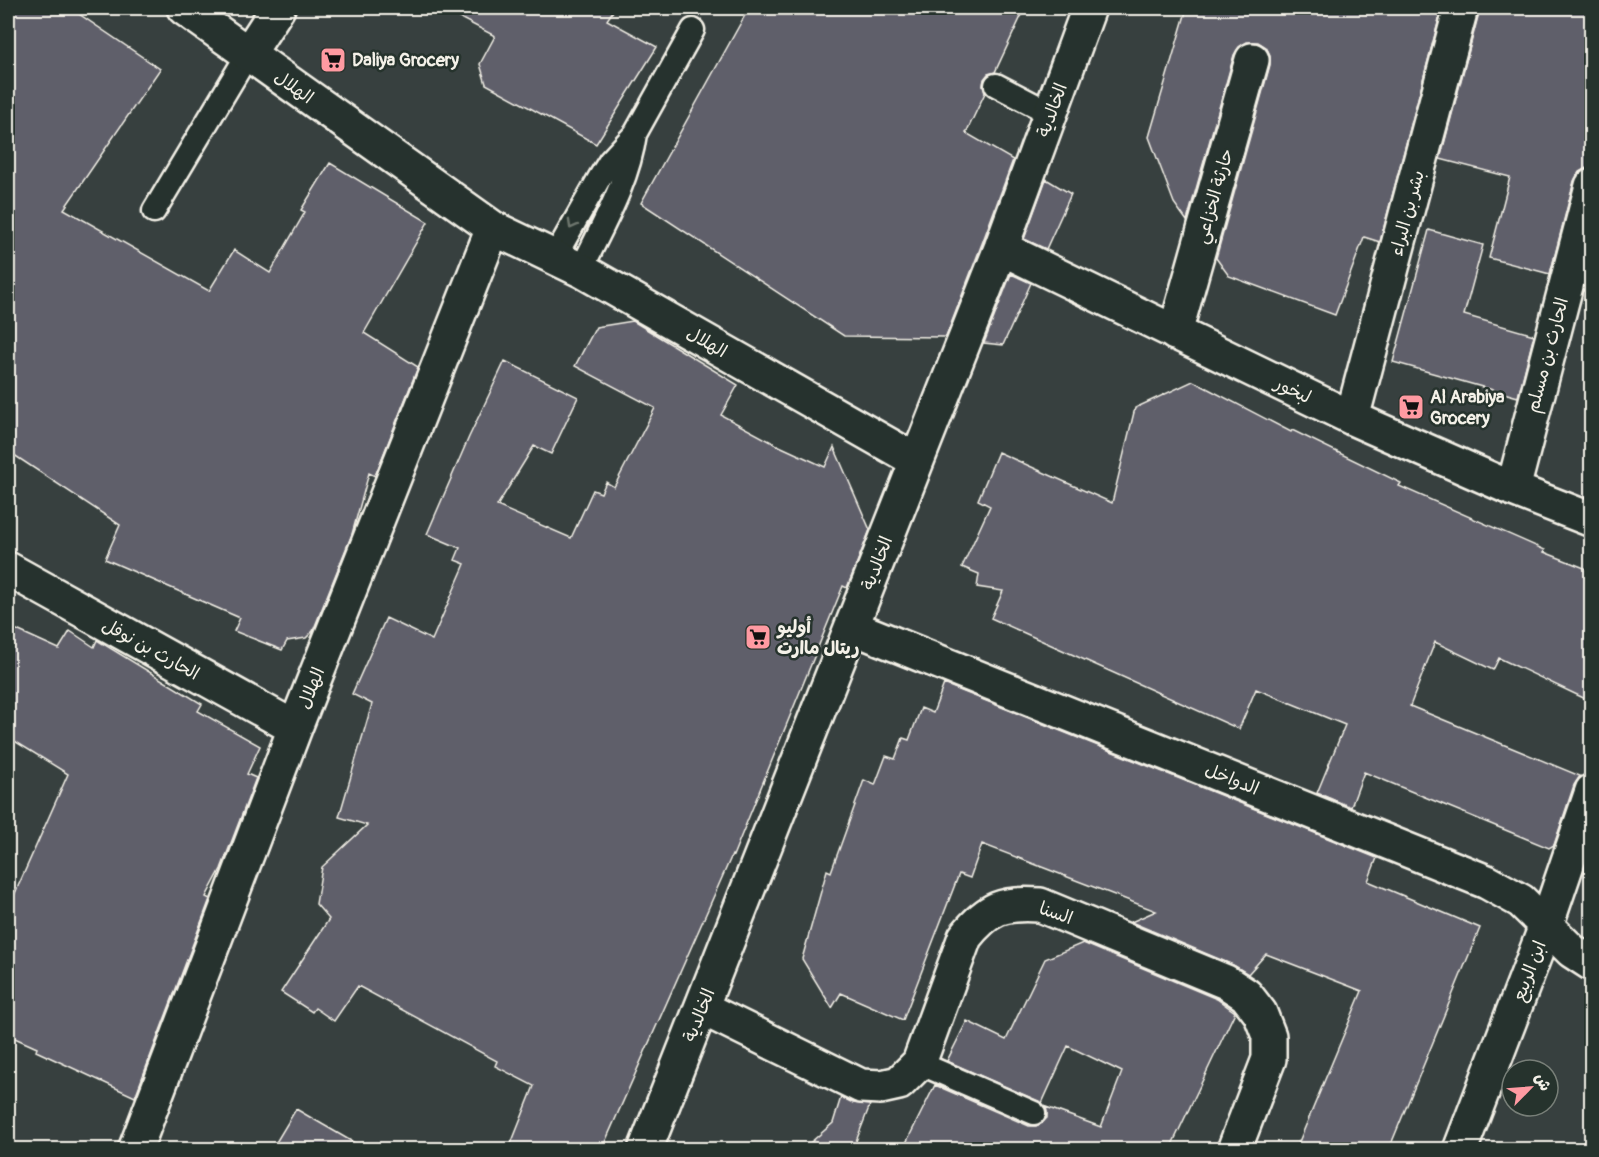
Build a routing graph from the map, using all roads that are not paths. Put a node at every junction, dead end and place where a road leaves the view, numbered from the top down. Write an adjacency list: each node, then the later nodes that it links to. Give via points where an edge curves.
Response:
1 (184, 8): 6 (street, الهلال)
2 (278, 8): 6 (street)
3 (1089, 8): 9 (street, الخالدية)
4 (1461, 8): 16 (street, بشر بن البراء)
5 (693, 30): 14 (lane, via 635,134 600,177)
6 (248, 54): 11 (lane); 12 (street, الهلال)
7 (1252, 60): 15 (street, حارثة الخزاعي)
8 (996, 85): 9 (lane)
9 (1050, 113): 13 (street, الخالدية)
10 (1592, 186): 18 (street, الحارث بن مسلم)
11 (154, 211)
12 (493, 228): 14 (street, الهلال); 22 (street, الهلال)
13 (1001, 248): 15 (street, لبخور); 17 (street, الخالدية)
14 (568, 264): 17 (street, الهلال)
15 (1175, 333): 16 (street, لبخور)
16 (1352, 418): 18 (street, لبخور)
17 (917, 461): 21 (street, الخالدية)
18 (1513, 489): 19 (street, لبخور)
19 (1592, 520)
20 (8, 569): 22 (street, الحارث بن نوفل)
21 (852, 627): 24 (street, الدواخل, via 1487,882 1521,901); 26 (street, الخالدية)
22 (295, 729): 29 (street, الهلال)
23 (1592, 791): 24 (street, ابن الربيع)
24 (1546, 926): 25 (street, الدواخل); 32 (street, ابن الربيع)
25 (1592, 964)
26 (702, 1008): 27 (street, السنا, via 861,1086 899,1083); 30 (street, الخالدية)
27 (919, 1063): 28 (lane); 31 (street, السنا, via 965,937 978,920 997,908 1018,903 1040,905 1226,982 1246,995 1260,1013 1269,1036 1269,1059)
28 (1034, 1113)
29 (135, 1149)
30 (645, 1149)
31 (1234, 1149)
32 (1460, 1149)

